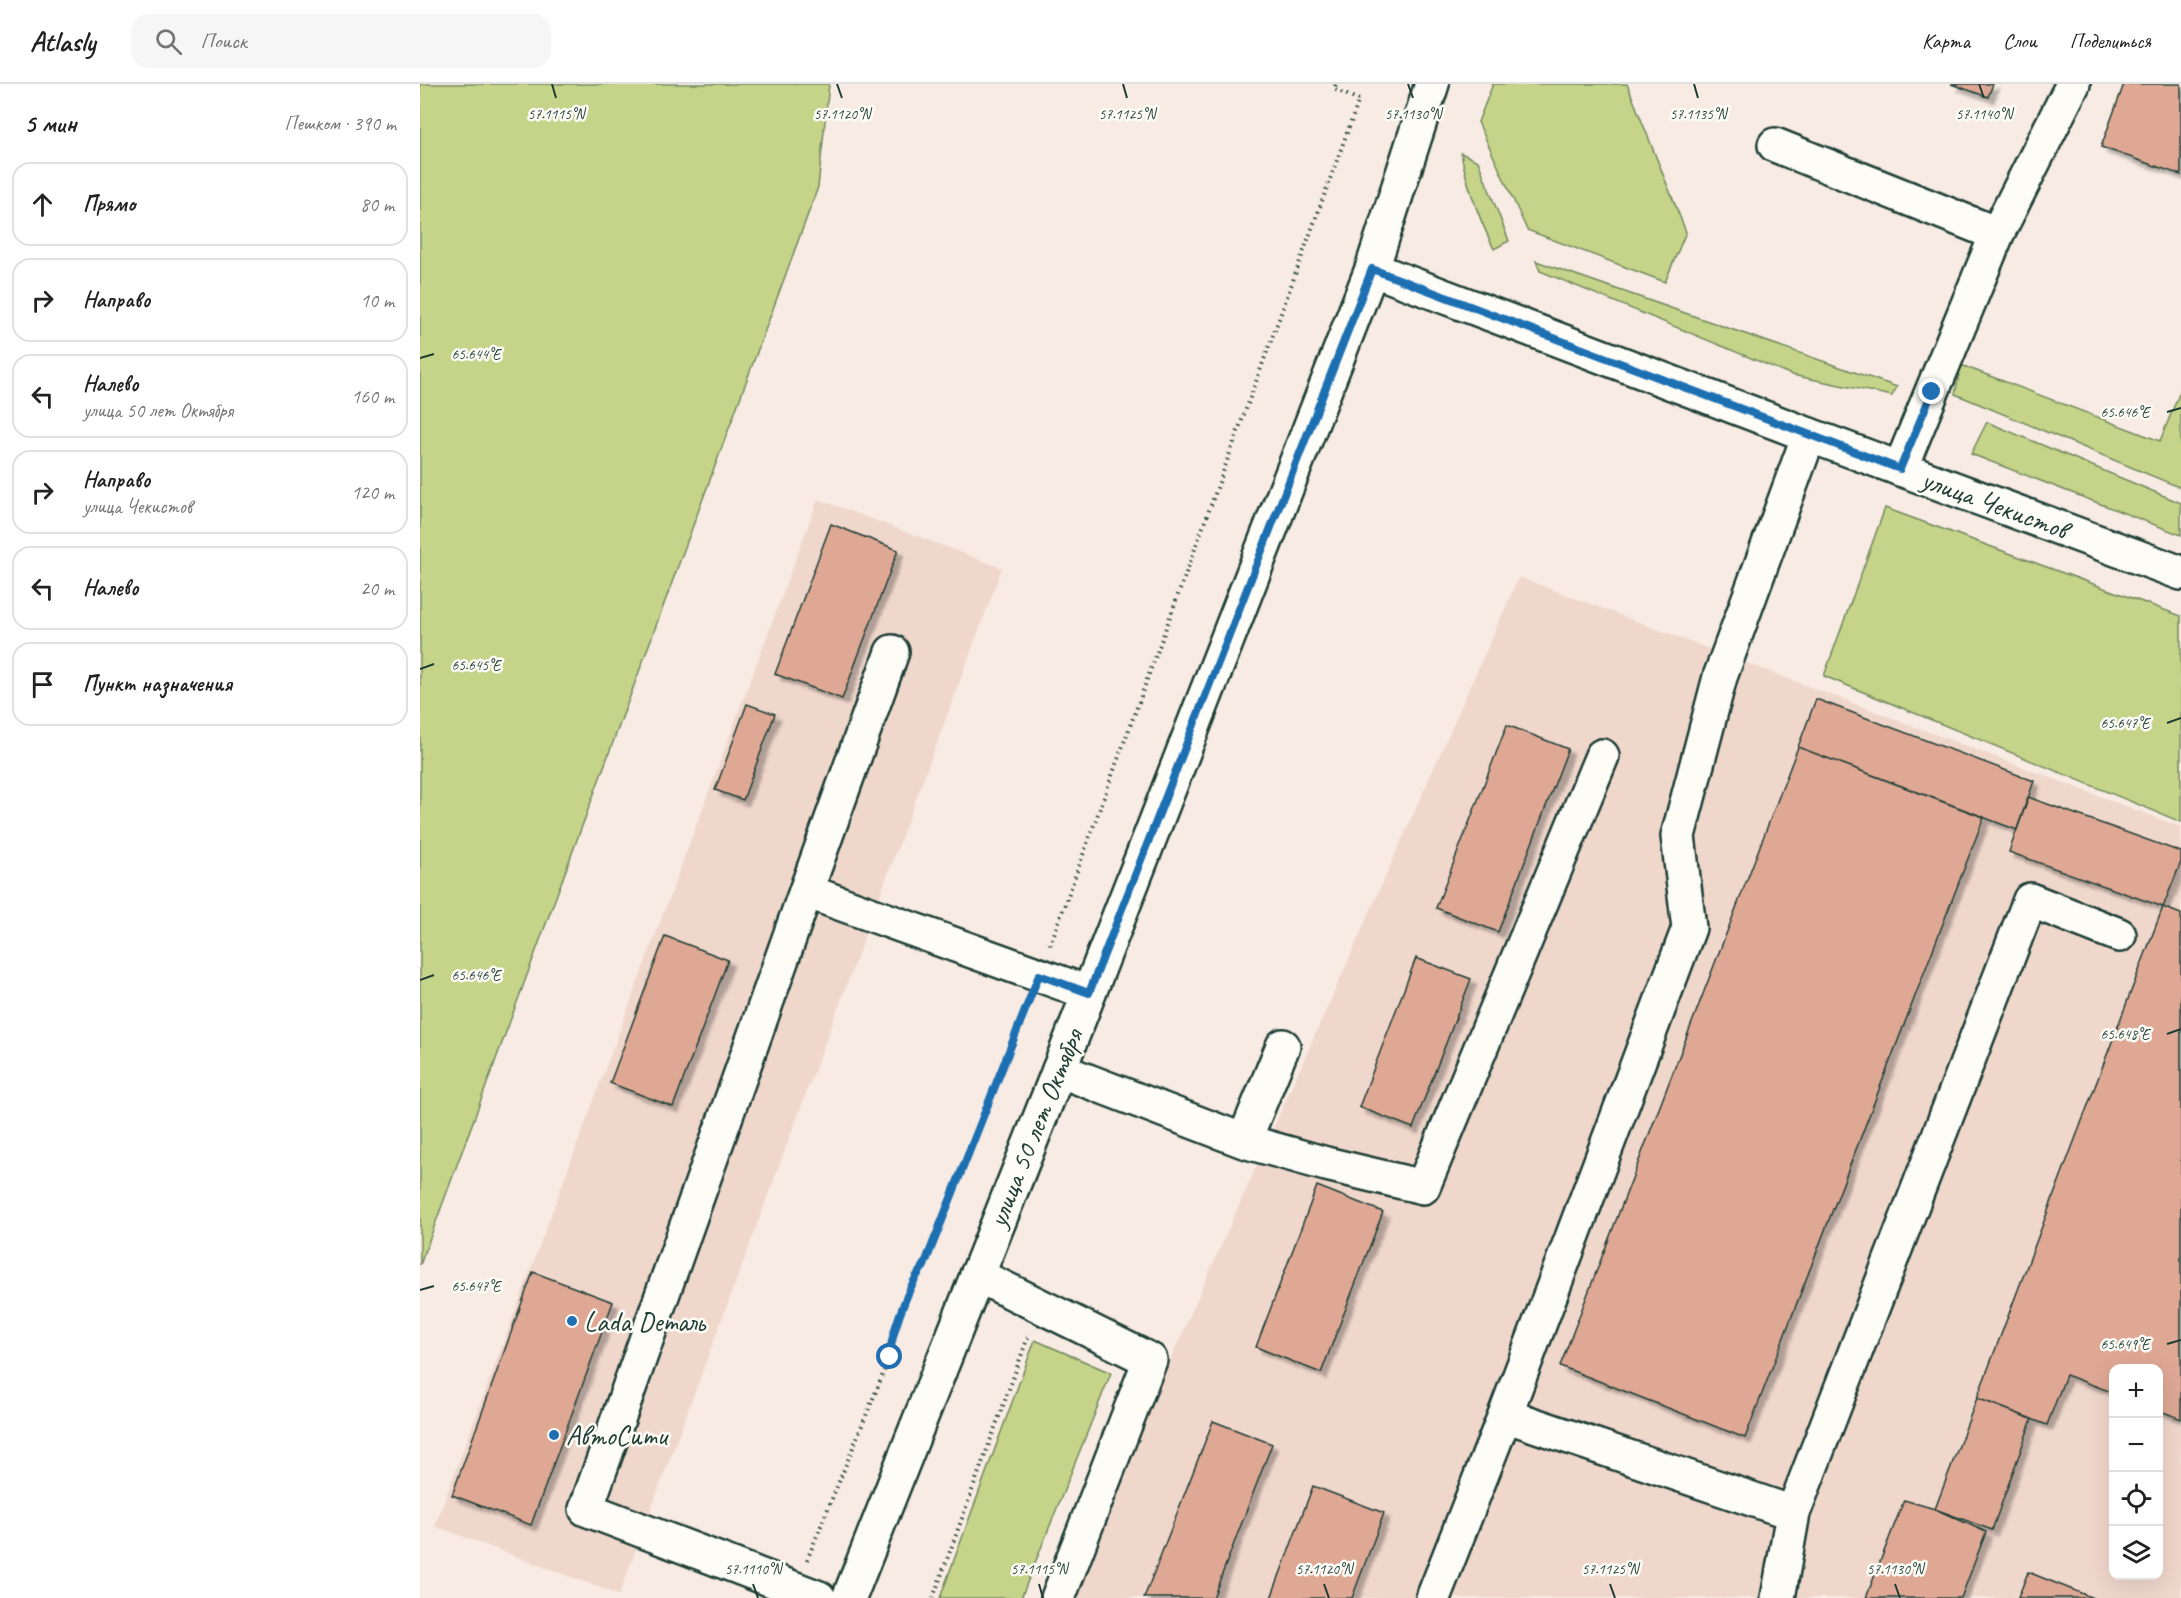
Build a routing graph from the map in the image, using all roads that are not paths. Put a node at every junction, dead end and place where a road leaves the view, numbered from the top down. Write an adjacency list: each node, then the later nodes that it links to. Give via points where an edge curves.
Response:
1 (1432, 84): 5 (main road, улица 50 лет Октября)
2 (2073, 84): 4 (main road)
3 (1775, 145): 4 (main road)
4 (1997, 234): 7 (main road)
5 (1372, 269): 6 (main road, улица Чекистов); 13 (main road, улица 50 лет Октября)
6 (1809, 435): 7 (main road, улица Чекистов); 18 (main road, via 1720,677 1678,836 1689,928)
7 (1900, 469): 8 (main road, улица Чекистов)
8 (2181, 573)
9 (892, 652): 11 (main road)
10 (1602, 756): 16 (main road, via 1423,1187)
11 (806, 891): 13 (main road); 20 (main road, via 586,1509)
12 (2119, 935): 19 (main road, via 2030,900)
13 (1089, 993): 15 (main road, улица 50 лет Октября)
14 (1283, 1046): 16 (main road)
15 (1059, 1070): 16 (main road); 17 (main road, улица 50 лет Октября)
16 (1244, 1141)
17 (977, 1275): 21 (main road, улица 50 лет Октября); 22 (main road, via 1150,1360)
18 (1505, 1415): 19 (main road); 23 (main road)
19 (1793, 1513): 24 (main road)
20 (807, 1593)
21 (849, 1598)
22 (1058, 1598)
23 (1433, 1598)
24 (1778, 1598)

